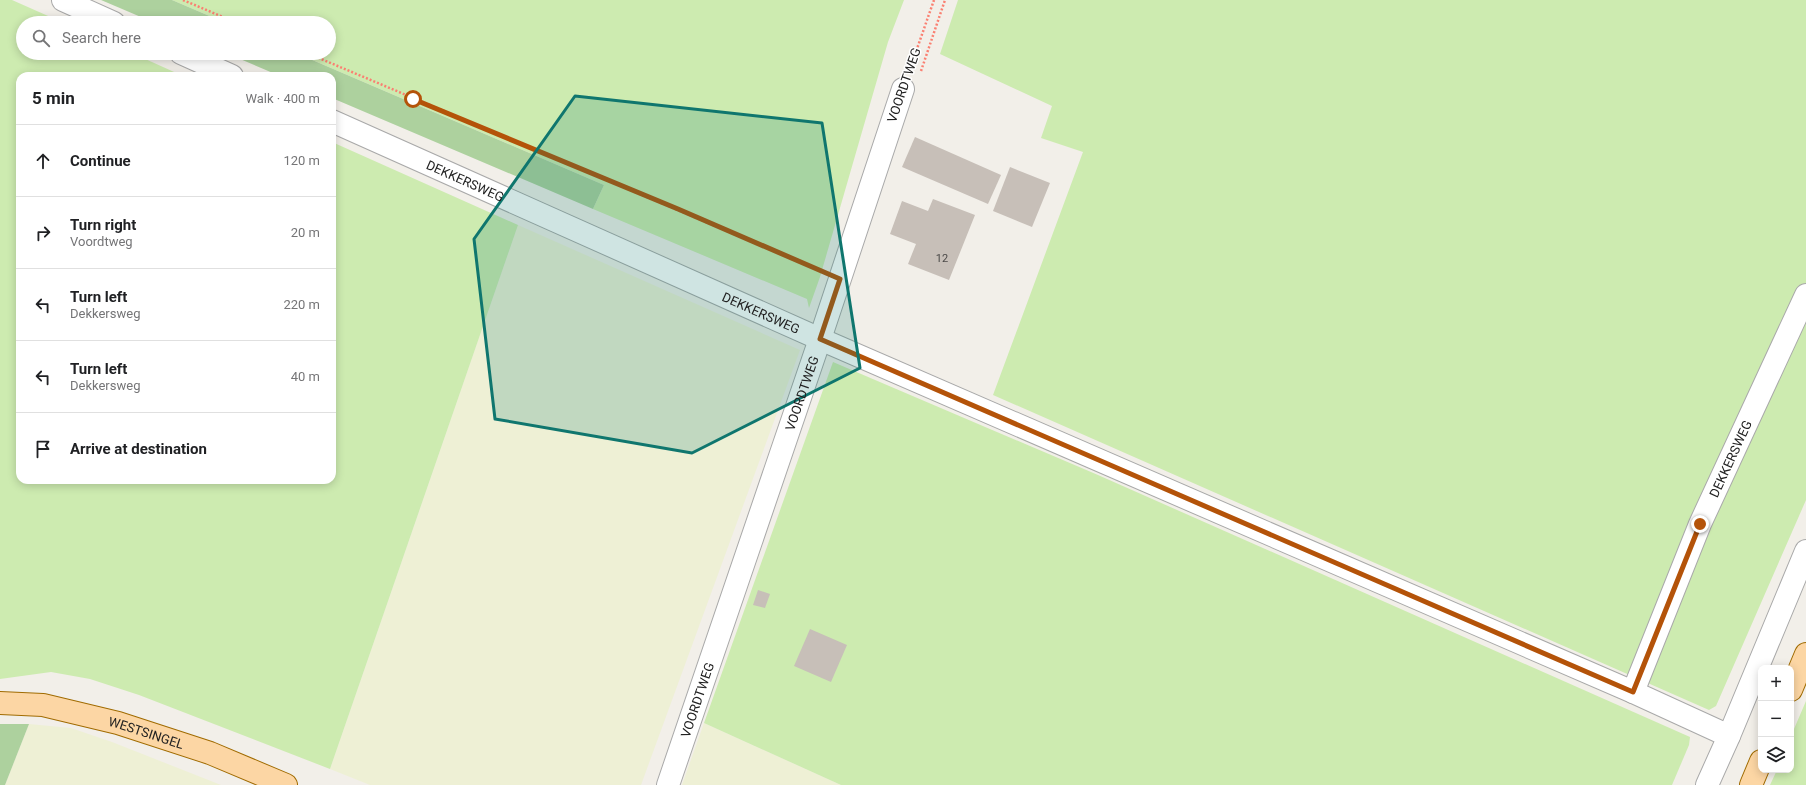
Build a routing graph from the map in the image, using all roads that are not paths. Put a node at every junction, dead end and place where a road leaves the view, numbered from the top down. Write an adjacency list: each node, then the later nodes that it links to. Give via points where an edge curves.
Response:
1 (63, 0): 2 (street)
2 (98, 16)
3 (197, 60): 4 (street)
4 (223, 72)
5 (902, 89): 8 (street, VOORDTWEG)
6 (336, 123): 8 (street, DEKKERSWEG)
7 (1806, 295): 12 (street, DEKKERSWEG, via 1700,524)
8 (820, 339): 12 (street, DEKKERSWEG); 17 (street, VOORDTWEG)
9 (1806, 551): 14 (street)
10 (1806, 654): 11 (main road)
11 (1794, 683)
12 (1633, 692): 14 (street, DEKKERSWEG)
13 (0, 703): 16 (main road, WESTSINGEL, via 43,706 118,723 210,753)
14 (1729, 736): 18 (street)
15 (1758, 768): 19 (main road)
16 (286, 785)
17 (668, 785)
18 (1707, 785)
19 (1751, 785)

